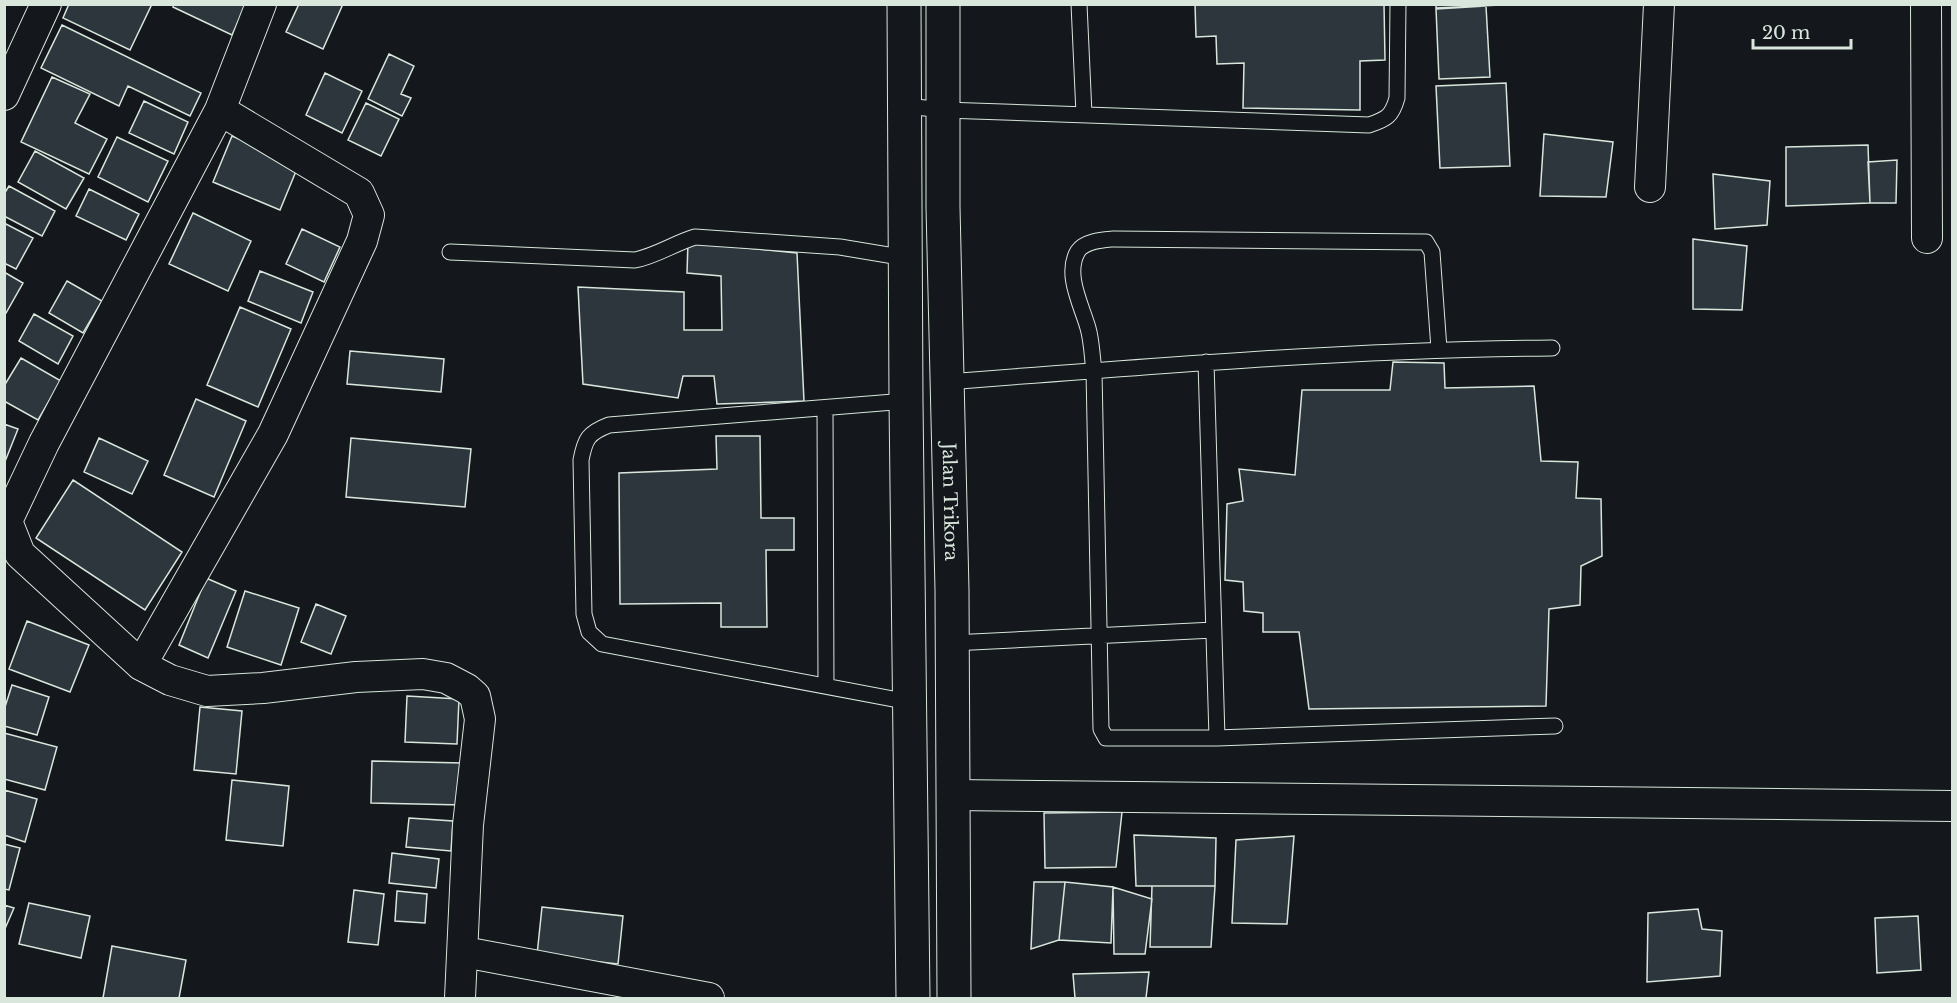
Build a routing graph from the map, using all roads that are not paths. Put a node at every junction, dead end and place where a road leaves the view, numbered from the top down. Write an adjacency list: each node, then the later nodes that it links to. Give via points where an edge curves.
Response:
1 (45, 4): 9 (street)
2 (261, 4): 11 (street)
3 (904, 4): 10 (main road)
4 (943, 4): 12 (main road, Jalan Trikora)
5 (1079, 4): 13 (lane)
6 (1398, 4): 13 (lane, via 1397,98 1393,112 1383,121 1369,124)
7 (1659, 4): 14 (street)
8 (1926, 4): 15 (street)
9 (4, 94)
10 (906, 106): 12 (lane); 17 (main road)
11 (220, 110): 25 (street, via 44,443); 29 (street, via 359,193 369,215 362,241 273,434)
12 (944, 110): 13 (lane); 22 (main road, Jalan Trikora)
13 (1084, 114)
14 (1650, 187)
15 (1927, 238)
16 (450, 252): 17 (lane, via 635,260 695,237 840,247)
17 (906, 258): 23 (main road)
18 (1552, 348): 19 (lane)
19 (1439, 349): 20 (lane); 21 (lane, via 1431,252 1426,242 1113,238 1093,241 1079,249 1073,265 1089,330)
20 (1206, 362): 21 (lane); 26 (lane)
21 (1094, 371): 22 (lane); 27 (lane)
22 (947, 382): 28 (main road, Jalan Trikora)
23 (906, 401): 24 (lane); 31 (main road)
24 (825, 408): 30 (lane); 30 (lane, via 609,425 595,431 585,442 581,460 584,614 589,632 602,644)
25 (6, 526): 29 (street, via 20,554)
26 (1214, 630): 27 (lane); 33 (lane)
27 (1100, 635): 28 (lane); 33 (lane, via 1101,729 1106,738)
28 (952, 643): 34 (main road, Jalan Trikora)
29 (141, 665): 36 (street, via 170,680 207,691 423,674 446,678 475,696 480,719 468,825)
30 (826, 686): 31 (lane)
31 (909, 702): 39 (main road)
32 (1555, 726): 33 (lane)
33 (1217, 738)
34 (952, 795): 35 (street); 40 (main road, Jalan Trikora)
35 (1953, 806)
36 (464, 952): 37 (street); 38 (street)
37 (460, 999)
38 (709, 999)
39 (913, 999)
40 (954, 999)

